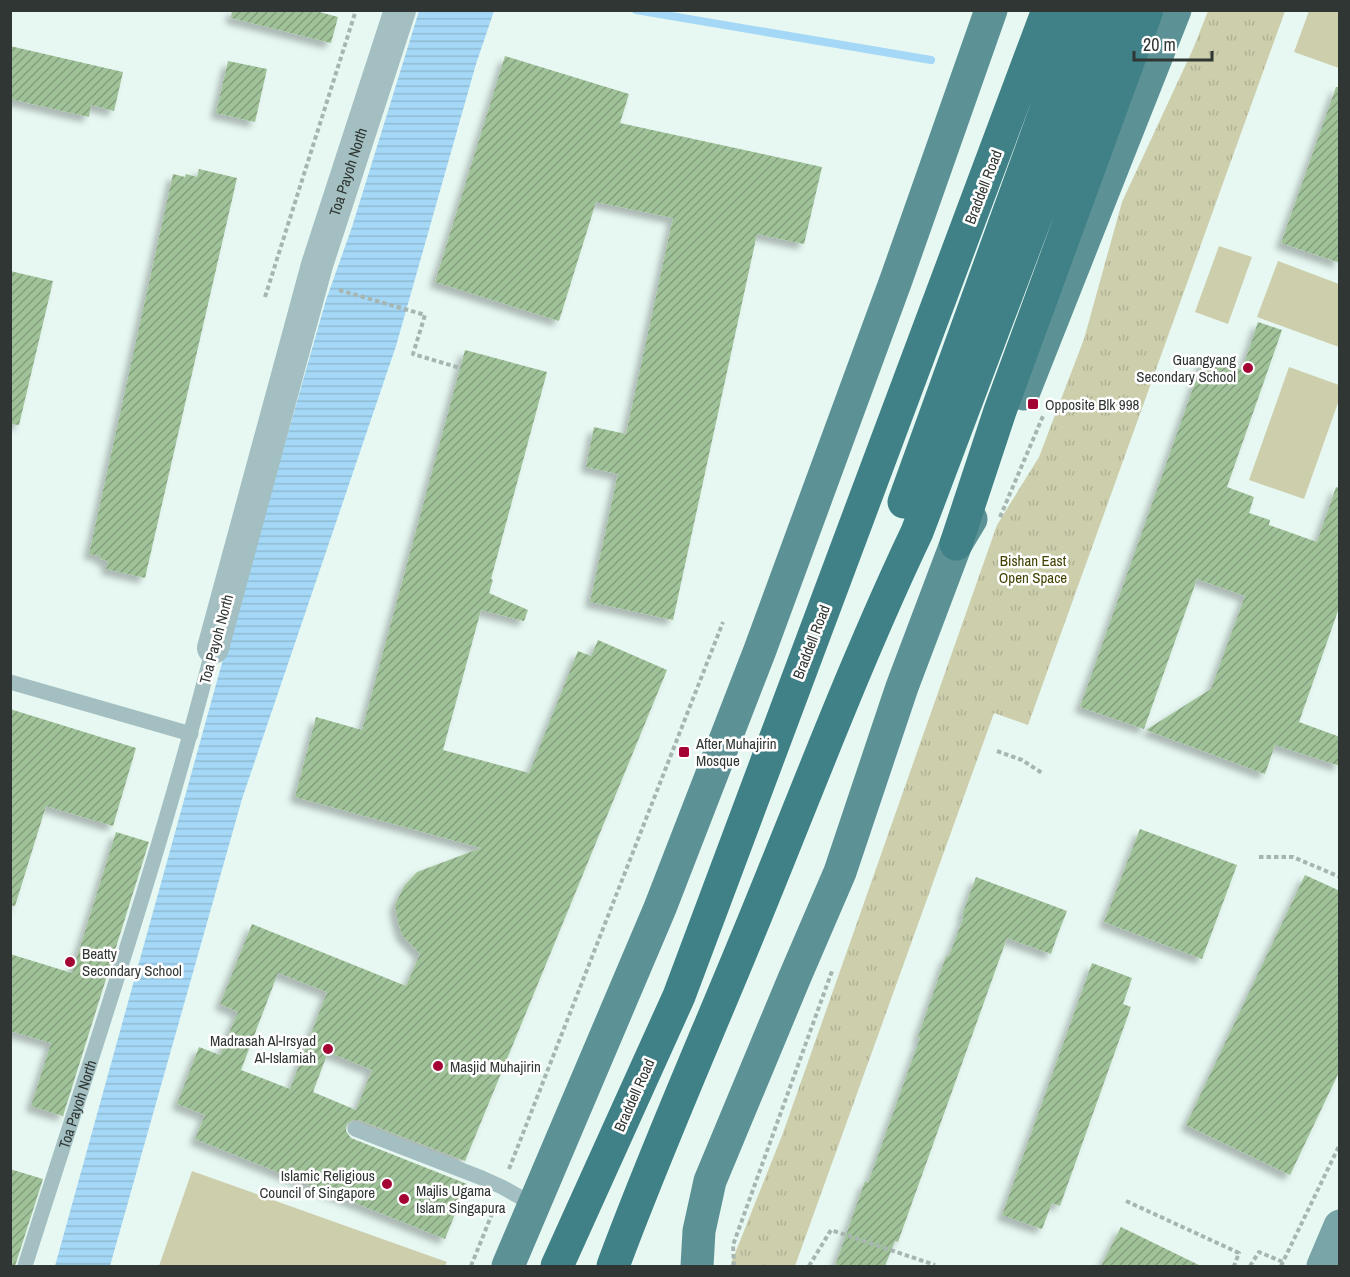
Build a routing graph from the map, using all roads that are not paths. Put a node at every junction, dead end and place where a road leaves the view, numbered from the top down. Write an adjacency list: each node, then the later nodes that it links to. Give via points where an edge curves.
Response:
1 (399, 10): 10 (street, Toa Payoh North, via 316,265)
2 (991, 10): 15 (main road, via 760,650 660,908)
3 (1048, 10): 19 (highway, Braddell Road, via 679,996)
4 (1082, 10): 9 (highway, via 894,530)
5 (1114, 10): 9 (highway, via 916,532)
6 (1147, 10): 8 (highway, via 1000,411)
7 (1175, 10): 8 (main road, via 994,467)
8 (956, 544): 22 (main road, via 896,703 840,872 710,1181 699,1231)
9 (891, 587): 14 (highway)
10 (213, 648): 12 (lane, Toa Payoh North)
11 (10, 682): 12 (lane)
12 (191, 734): 17 (lane, Toa Payoh North)
13 (355, 1129): 15 (lane, via 445,1162)
14 (645, 1179): 20 (highway); 21 (highway)
15 (534, 1205): 18 (main road)
16 (1340, 1226): 23 (street)
17 (26, 1266)
18 (508, 1266)
19 (557, 1266)
20 (601, 1266)
21 (613, 1266)
22 (697, 1266)
23 (1323, 1266)

